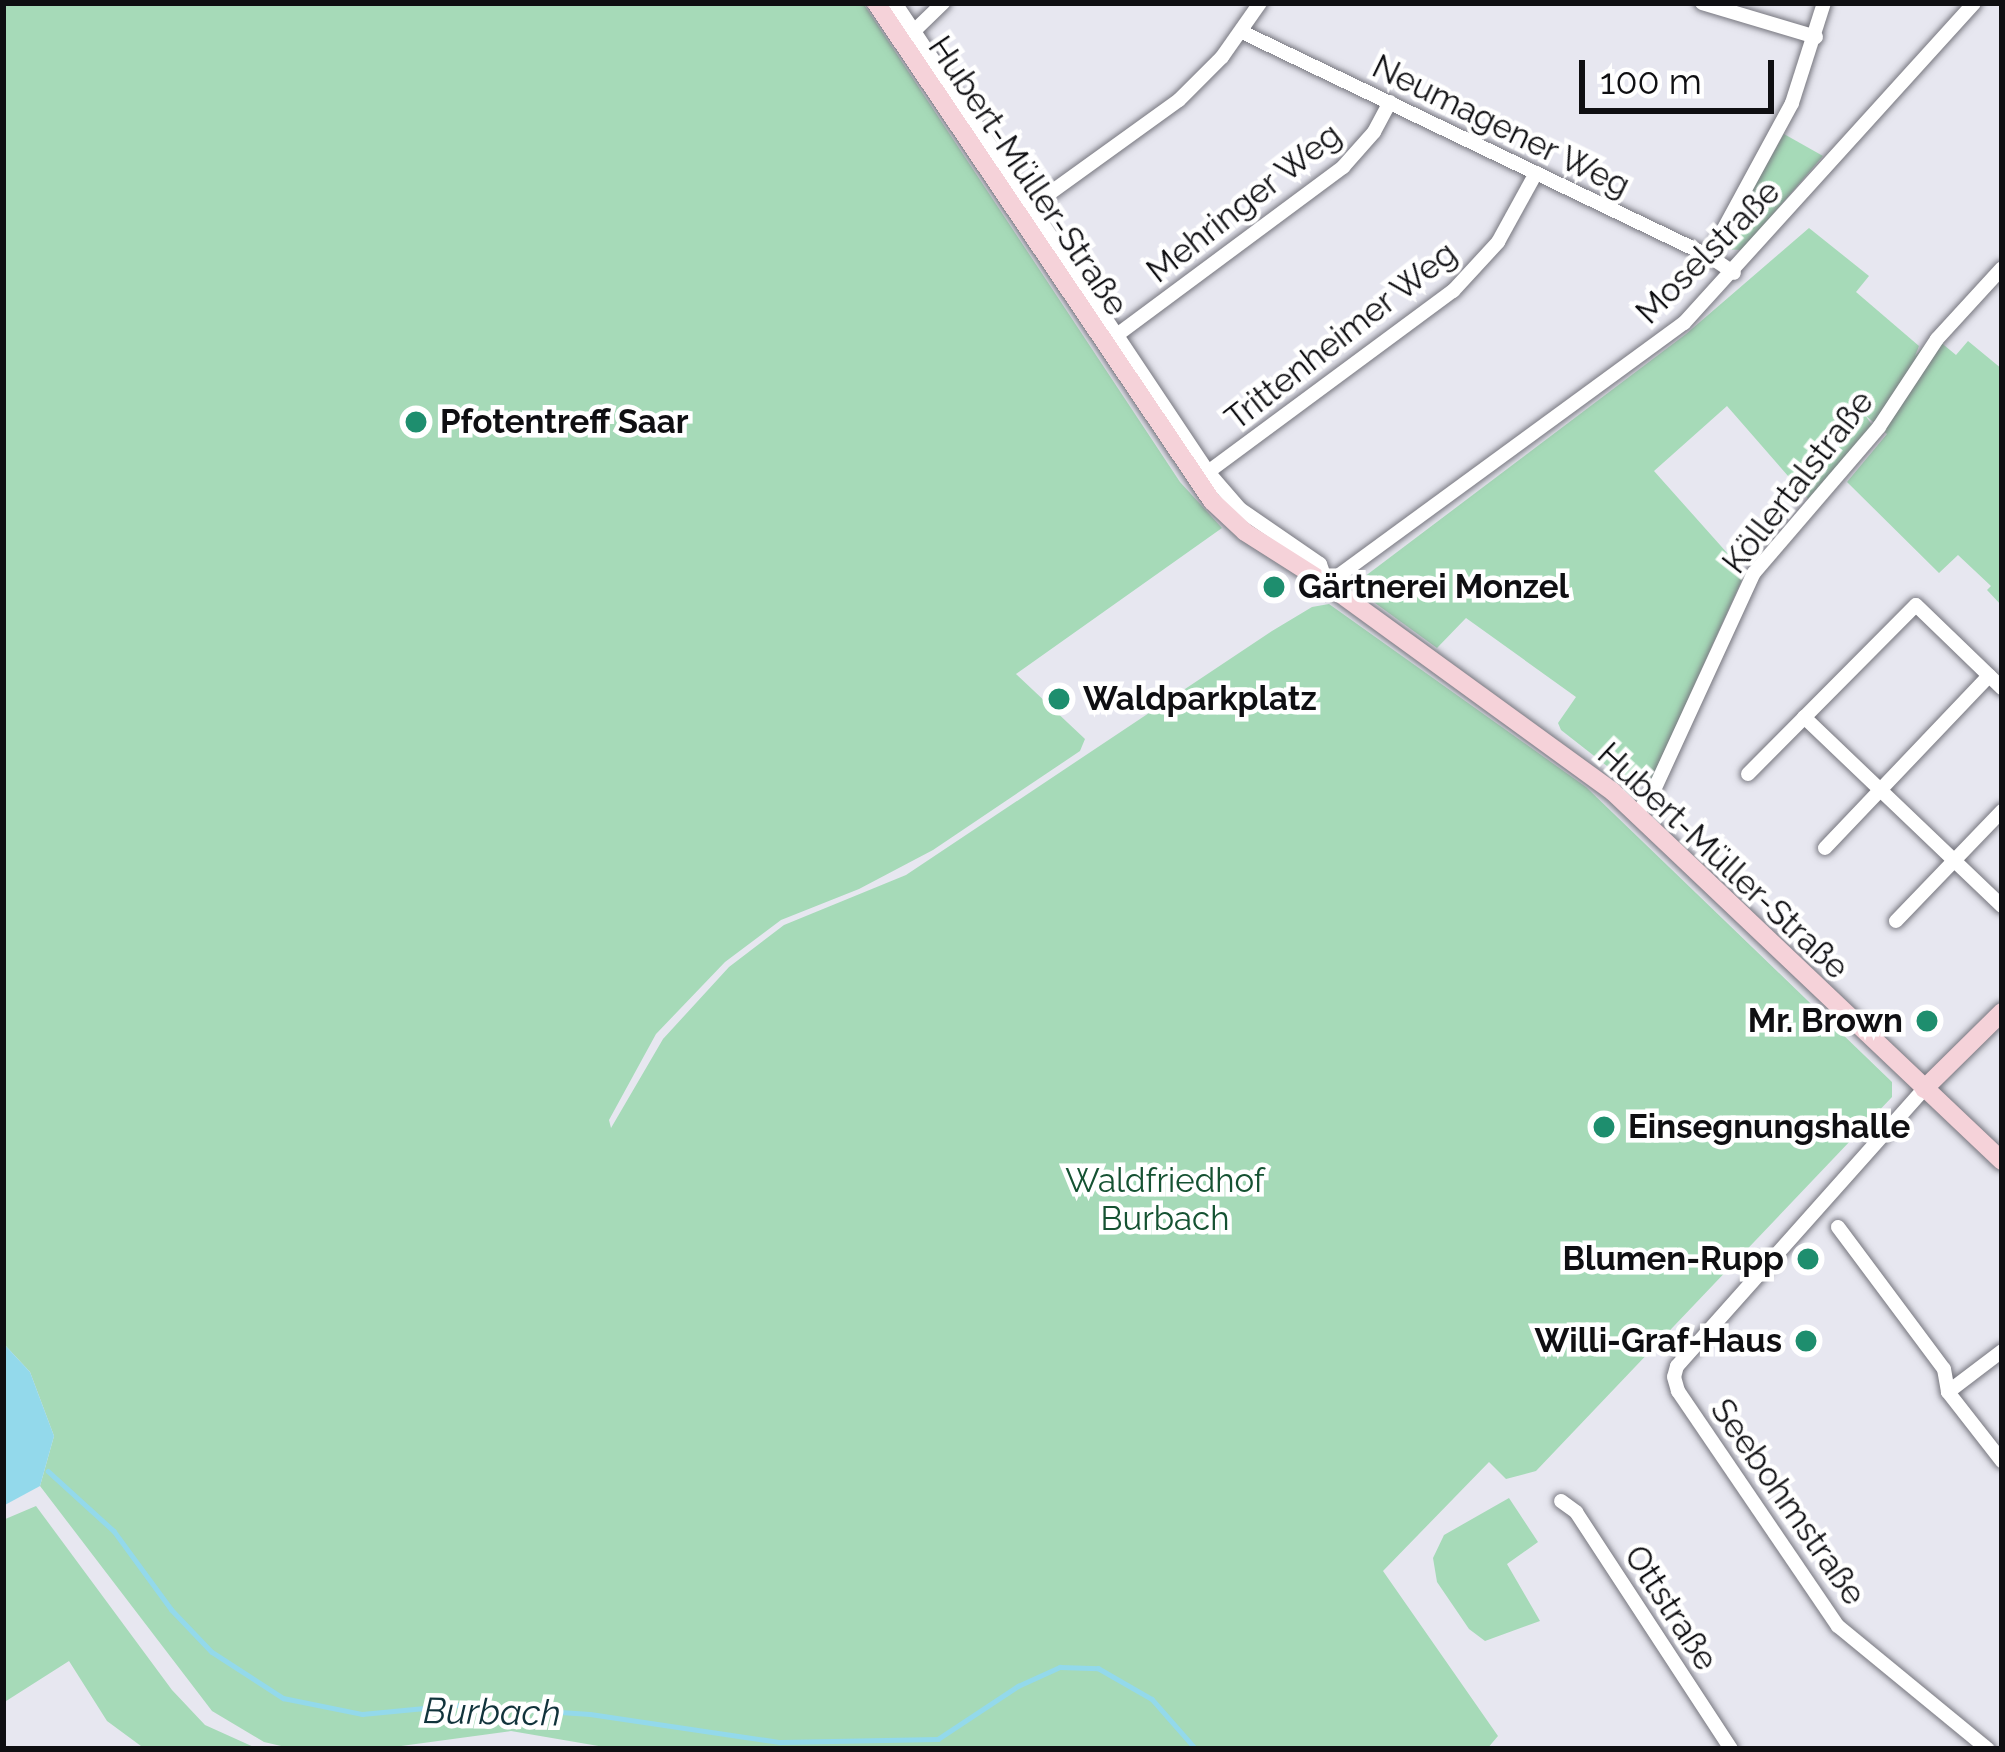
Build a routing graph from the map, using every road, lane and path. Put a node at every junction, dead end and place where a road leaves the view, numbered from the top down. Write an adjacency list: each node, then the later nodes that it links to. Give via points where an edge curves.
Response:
1 (876, 3): 19 (main road, Hubert-Müller-Straße, via 1199,485 1245,532)
2 (895, 3): 8 (street, Hubert-Müller-Straße)
3 (943, 3): 8 (street)
4 (1260, 3): 9 (street)
5 (1702, 3): 10 (street)
6 (1824, 3): 10 (street)
7 (1974, 3): 16 (street, Moselstraße)
8 (913, 32): 13 (street, Hubert-Müller-Straße)
9 (1243, 32): 11 (street, Neumagener Weg); 13 (street, via 1179,100)
10 (1816, 37): 14 (street, via 1792,103)
11 (1390, 102): 12 (street, Neumagener Weg); 17 (street, Mehringer Weg, via 1343,166)
12 (1537, 173): 14 (street, Neumagener Weg); 18 (street, Trittenheimer Weg, via 1498,242 1453,291)
13 (1032, 206): 17 (street, Hubert-Müller-Straße)
14 (1709, 256): 16 (street, Neumagener Weg)
15 (2002, 268): 26 (street, Köllertalstraße, via 1754,573)
16 (1733, 273): 19 (street, Moselstraße, via 1684,323)
17 (1117, 334): 18 (street, Hubert-Müller-Straße)
18 (1208, 472): 19 (street, Hubert-Müller-Straße, via 1240,509 1320,564)
19 (1327, 584): 26 (main road, Hubert-Müller-Straße)
20 (1989, 676): 21 (street); 22 (street, via 1916,604); 24 (street)
21 (2002, 688)
22 (1804, 717): 23 (street); 24 (street)
23 (1748, 774)
24 (1881, 789): 27 (street); 28 (street)
25 (2002, 812): 28 (street)
26 (1637, 813): 32 (main road, Hubert-Müller-Straße)
27 (1825, 848)
28 (1955, 860): 29 (street); 30 (street)
29 (2002, 906)
30 (1895, 922)
31 (2002, 1012): 32 (main road)
32 (1924, 1089): 33 (main road, Hubert-Müller-Straße); 40 (street, Seebohmstraße, via 1677,1366 1678,1391 1838,1626)
33 (2002, 1160)
34 (1838, 1227): 36 (street, via 1944,1369)
35 (2002, 1352): 36 (street)
36 (1948, 1391): 37 (street)
37 (2002, 1461)
38 (1561, 1501): 39 (street, Ottstraße, via 1576,1512)
39 (1731, 1749)
40 (1988, 1749)

